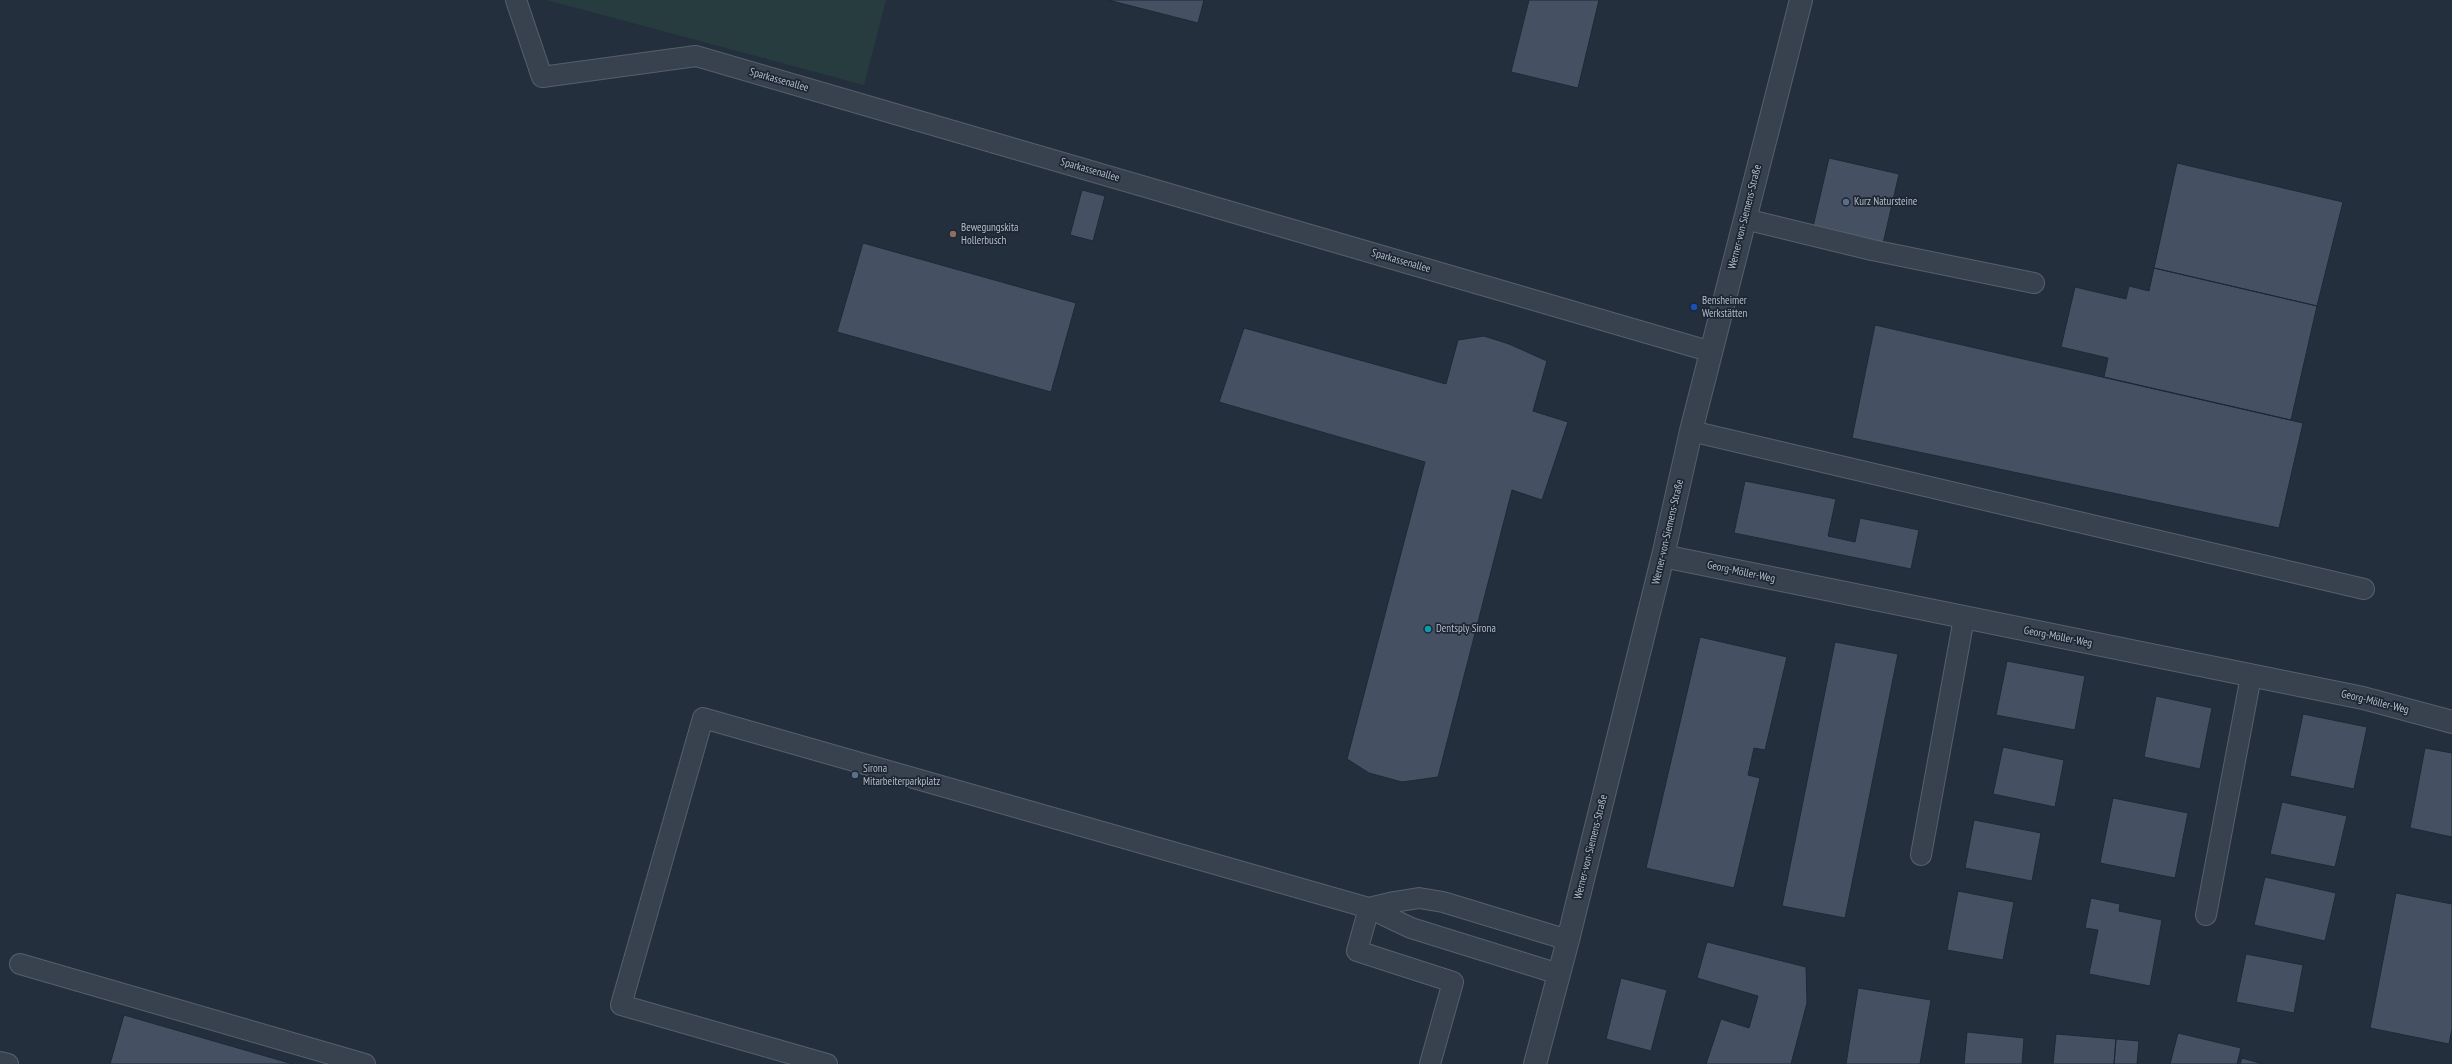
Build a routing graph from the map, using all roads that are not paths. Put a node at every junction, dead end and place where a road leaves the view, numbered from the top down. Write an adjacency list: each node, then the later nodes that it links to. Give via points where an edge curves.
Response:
1 (516, 0): 5 (lane, Sparkassenallee, via 542,77 696,56)
2 (1801, 0): 3 (street, Werner-von-Siemens-Straße)
3 (1745, 219): 4 (lane, via 1872,250); 5 (street, Werner-von-Siemens-Straße)
4 (2034, 283)
5 (1712, 352): 6 (street, Werner-von-Siemens-Straße)
6 (1691, 430): 7 (street, Werner-von-Siemens-Straße); 8 (lane)
7 (1663, 556): 9 (street, Georg-Möller-Weg); 15 (street, Werner-von-Siemens-Straße)
8 (2364, 589)
9 (1964, 618): 10 (street, Georg-Möller-Weg); 12 (lane)
10 (2251, 676): 11 (street, Georg-Möller-Weg, via 2363,698); 14 (lane)
11 (2452, 722)
12 (1921, 856)
13 (1369, 908): 15 (lane, via 1419,898 1443,902); 17 (lane, via 1411,928); 21 (lane, via 703,718 621,1004); 22 (lane, via 1357,951 1453,982)
14 (2206, 915)
15 (1568, 940): 17 (street, Werner-von-Siemens-Straße)
16 (20, 964): 20 (lane)
17 (1559, 974): 23 (street, Werner-von-Siemens-Straße)
18 (0, 1062): 19 (lane)
19 (8, 1064)
20 (365, 1064)
21 (826, 1064)
22 (1430, 1064)
23 (1535, 1064)

